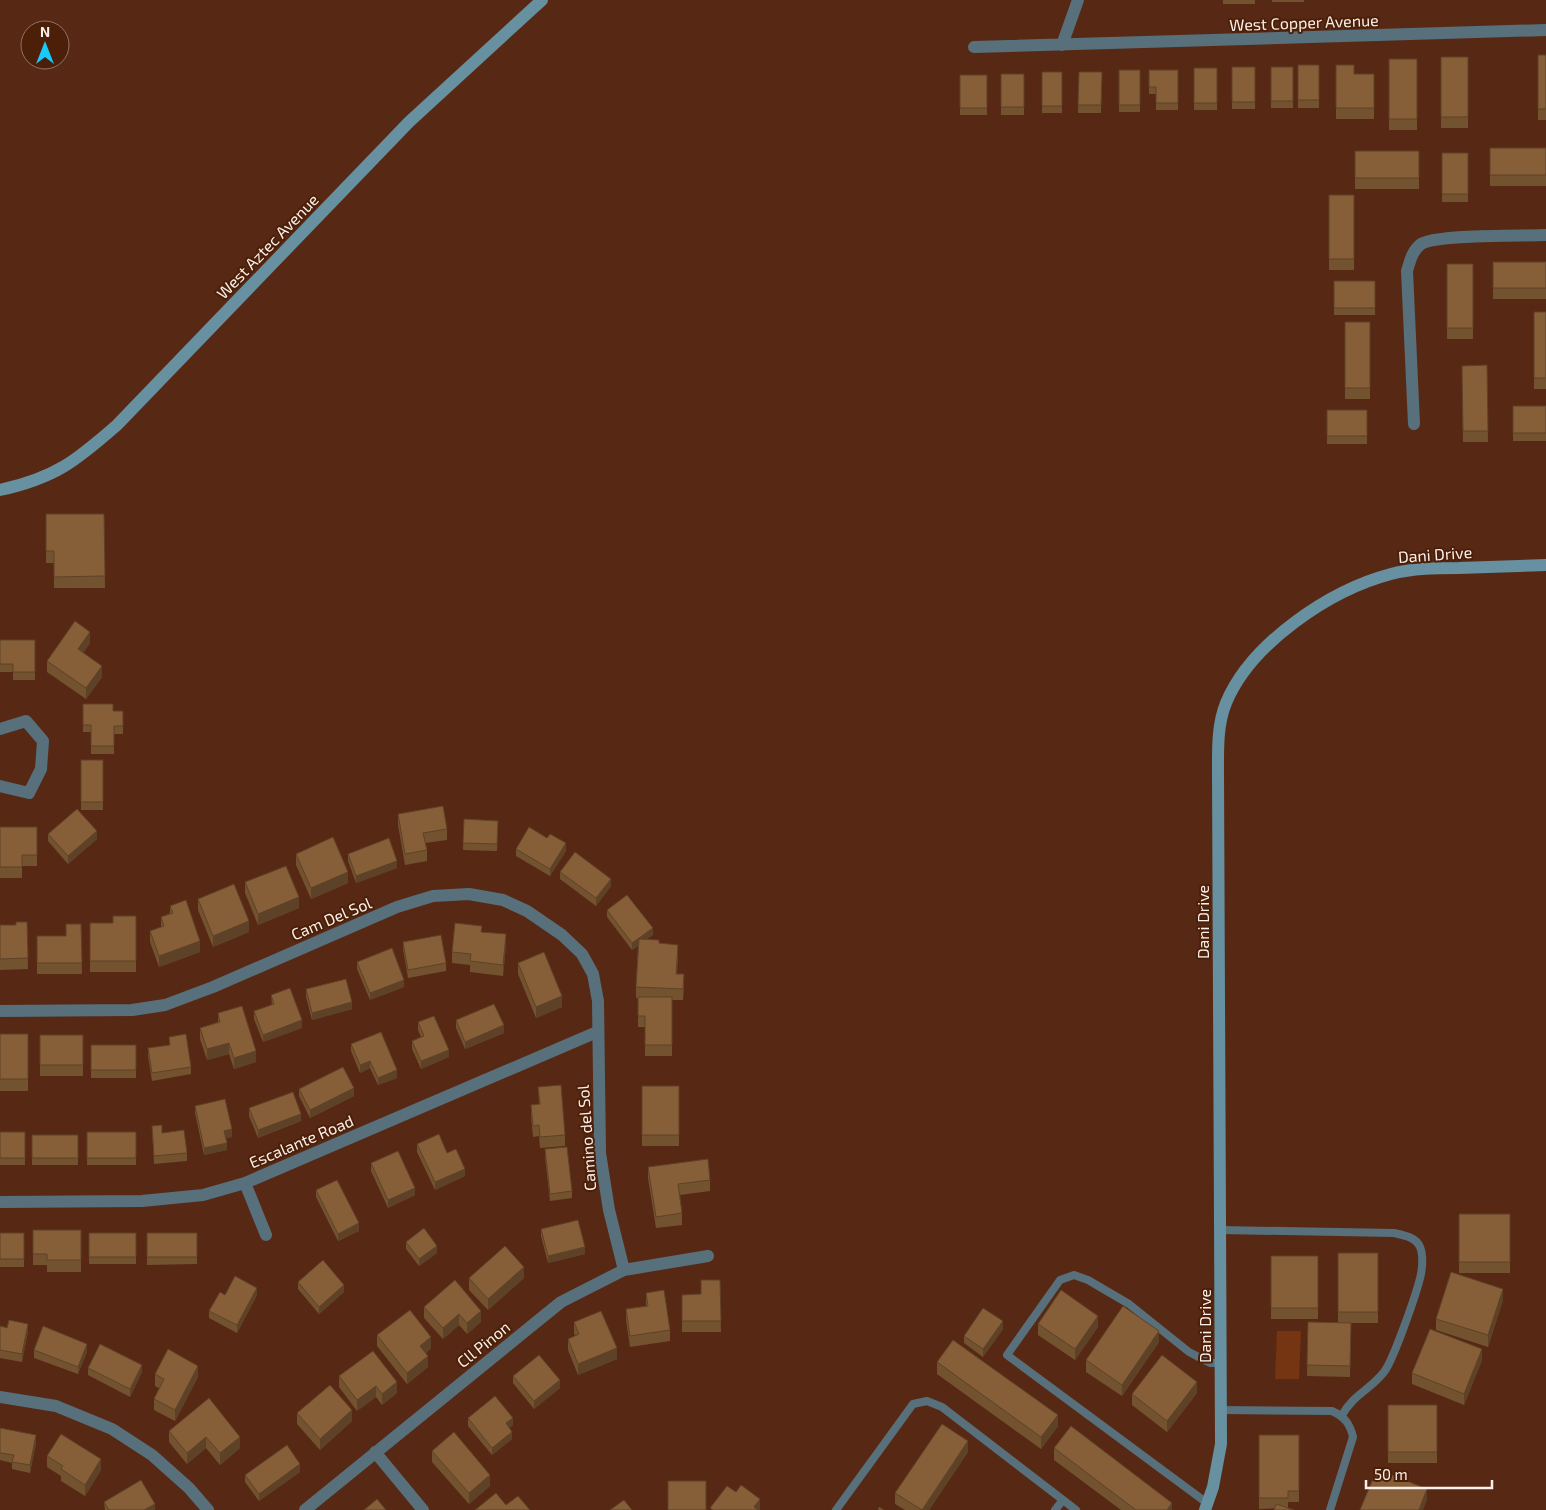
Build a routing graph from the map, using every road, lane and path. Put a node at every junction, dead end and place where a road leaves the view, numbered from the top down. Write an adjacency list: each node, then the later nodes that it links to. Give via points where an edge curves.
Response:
1 (542, 0): 8 (street, West Aztec Avenue, via 409,122 117,425 70,464 32,483)
2 (1078, 0): 4 (street)
3 (1546, 30): 4 (street, West Copper Avenue)
4 (1062, 46): 5 (street, West Copper Avenue)
5 (974, 47)
6 (1546, 235): 7 (street, via 1442,239 1422,243 1412,254 1407,271)
7 (1414, 424)
8 (0, 490)
9 (1546, 565): 16 (street, Dani Drive, via 1433,568 1392,573 1362,584 1325,603 1273,638 1242,673 1226,703 1218,737)
10 (0, 729): 11 (street, via 26,721 43,741 42,769 29,793)
11 (0, 786)
12 (0, 1011): 13 (street, Cam Del Sol, via 132,1010 165,1005 397,907 433,896 469,894 504,900 527,911 562,935 582,954 593,974 598,1002)
13 (597, 1032): 14 (street, Escalante Road); 19 (street, Camino del Sol, via 600,1154 609,1210)
14 (244, 1183): 15 (street, Escalante Road, via 203,1194 142,1201); 17 (street)
15 (0, 1202)
16 (1220, 1230): 20 (street, Dani Drive); 23 (lane, via 1394,1233 1410,1237 1420,1247 1420,1281 1386,1370 1374,1384 1349,1402)
17 (266, 1235)
18 (708, 1256): 19 (street, Cll Pinon)
19 (624, 1270): 24 (street, Cll Pinon, via 561,1302)
20 (1220, 1362): 22 (street, Dani Drive); 26 (lane, via 1210,1363 1189,1352 1129,1304 1088,1280 1074,1276 1060,1280 1007,1355)
21 (0, 1397): 27 (street, via 56,1406 112,1430 152,1455)
22 (1220, 1410): 23 (lane, via 1332,1411); 26 (street, Dani Drive, via 1220,1444 1213,1487)
23 (1342, 1415): 33 (lane, via 1353,1437)
24 (375, 1452): 28 (street, Cll Pinon); 29 (street)
25 (1062, 1501): 30 (lane, via 942,1407 927,1401 913,1404); 31 (lane); 32 (lane)
26 (1206, 1506)
27 (208, 1510)
28 (305, 1510)
29 (423, 1510)
30 (836, 1510)
31 (1055, 1510)
32 (1076, 1510)
33 (1330, 1510)

